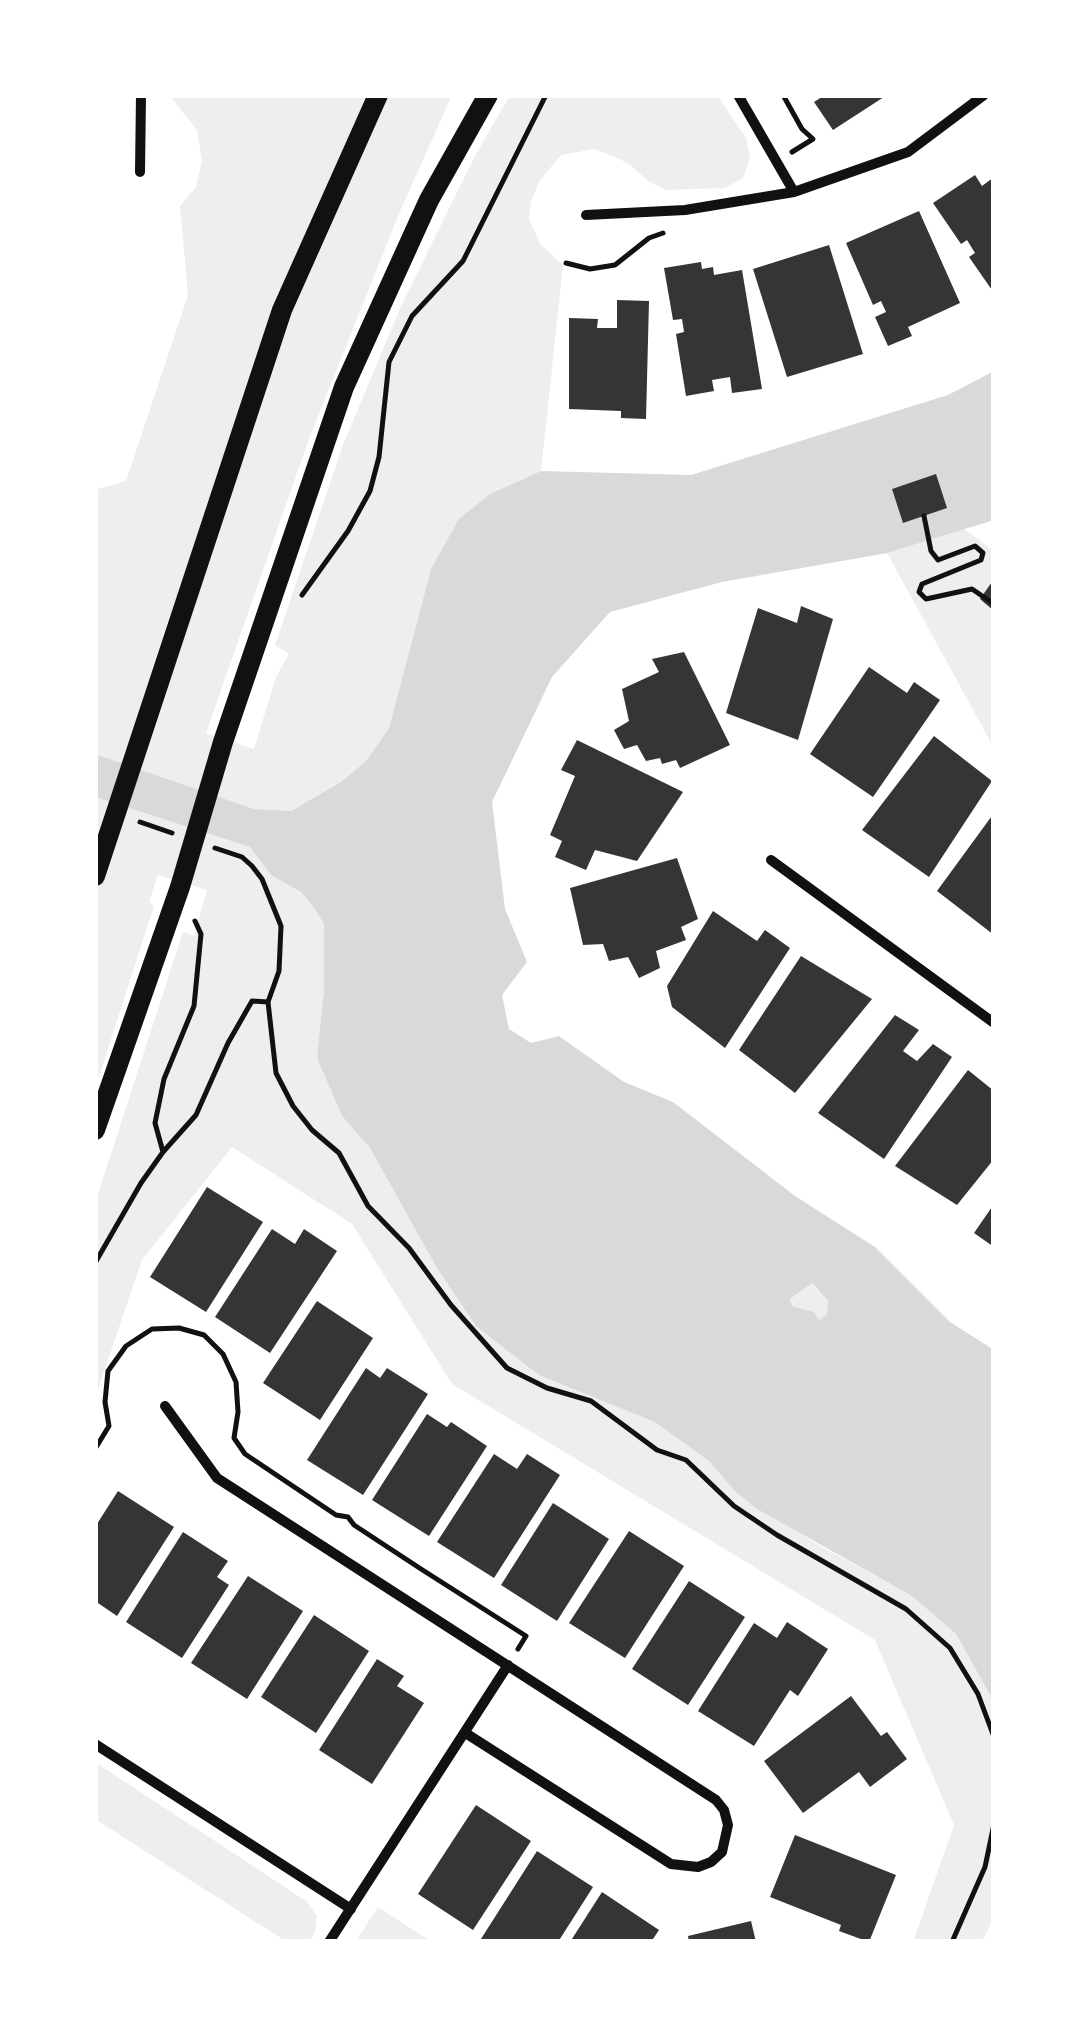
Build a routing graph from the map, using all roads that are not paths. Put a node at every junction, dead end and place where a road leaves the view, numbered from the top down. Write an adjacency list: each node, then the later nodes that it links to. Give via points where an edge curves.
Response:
1 (141, 95): 6 (street)
2 (378, 95): 10 (main road, via 282,310)
3 (488, 95): 12 (main road, via 429,200 344,387)
4 (738, 95): 7 (street)
5 (984, 95): 7 (street, via 908,152)
6 (140, 172)
7 (794, 192): 8 (street, via 685,210)
8 (586, 215)
9 (770, 860): 11 (street)
10 (95, 876)
11 (994, 1023)
12 (95, 1130)
13 (165, 1406): 14 (street, via 217,1478)
14 (508, 1666): 15 (street); 15 (street, via 716,1800 728,1825 722,1852 698,1868 671,1864)
15 (466, 1734): 17 (street)
16 (95, 1744): 17 (street)
17 (351, 1909): 18 (street)
18 (330, 1942)

